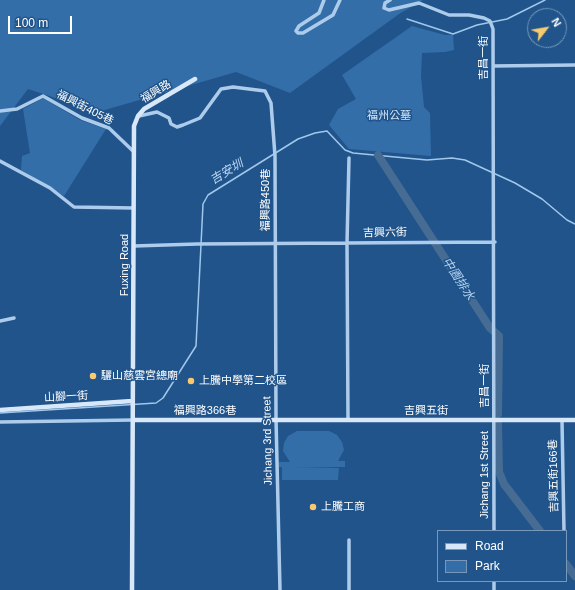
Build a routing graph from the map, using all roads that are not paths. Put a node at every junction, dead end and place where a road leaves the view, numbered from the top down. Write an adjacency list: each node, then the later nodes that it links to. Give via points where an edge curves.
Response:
1 (324, 0): 2 (street, via 319,13 299,26 296,31 298,33 303,33 333,14)
2 (340, 0)
3 (390, 0): 5 (street, 吉昌一街, via 385,3 384,8 389,10 419,3 449,15 468,15 490,21 493,29)
4 (575, 65): 5 (street)
5 (493, 66): 13 (street, 吉昌一街)
6 (195, 79): 8 (street, 福興路, via 151,104)
7 (0, 111): 9 (street, 福興街405巷, via 17,109 43,96 82,118 109,128)
8 (138, 116): 9 (street, 福興路, via 134,126); 15 (street, 福興路450巷, via 156,112 169,118 170,124 177,127 200,118 221,89 233,87 265,91 273,111)
9 (135, 153): 12 (street, Fuxing Road)
10 (349, 158): 14 (street)
11 (0, 161): 12 (street, via 50,188 77,208)
12 (134, 208): 16 (street, Fuxing Road)
13 (495, 242): 14 (street, 吉興六街); 22 (street, 吉昌一街)
14 (347, 243): 15 (street, 吉興六街); 24 (street)
15 (275, 244): 16 (street, 吉興六街); 21 (street, Jichang 3rd Street)
16 (134, 246): 19 (street, Fuxing Road)
17 (14, 318): 18 (street)
18 (0, 321)
19 (132, 404): 20 (street, 山腳一街); 23 (street, Fuxing Road)
20 (0, 410)
21 (276, 419): 23 (street, 福興路366巷); 24 (street, 吉興五街); 32 (street, Jichang 3rd Street)
22 (494, 419): 24 (street, 吉興五街); 26 (street, 吉興五街); 28 (street, Jichang 1st Street)
23 (133, 420): 27 (street); 31 (street, Fuxing Road)
24 (348, 420)
25 (575, 420): 26 (street, 吉興五街)
26 (562, 421): 29 (street, 吉興五街166巷)
27 (0, 422)
28 (494, 530)
29 (564, 530)
30 (350, 540): 33 (street)
31 (132, 590)
32 (280, 590)
33 (349, 590)

